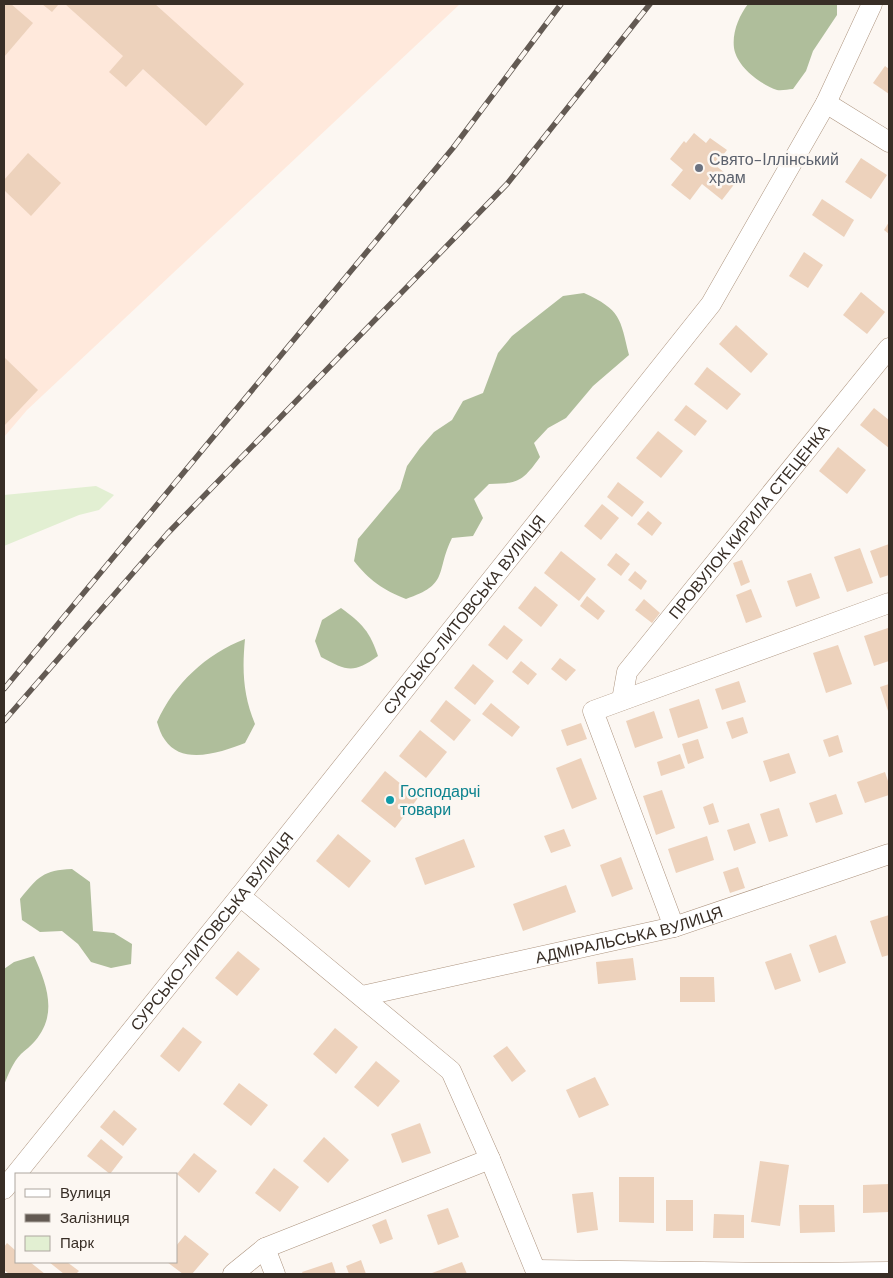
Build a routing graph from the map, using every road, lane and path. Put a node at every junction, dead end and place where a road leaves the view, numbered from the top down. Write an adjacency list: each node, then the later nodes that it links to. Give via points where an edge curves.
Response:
1 (872, 4): 2 (street, СУРСЬКО-ЛИТОВСЬКА ВУЛИЦЯ)
2 (826, 103): 3 (street); 8 (street, СУРСЬКО-ЛИТОВСЬКА ВУЛИЦЯ, via 711,304)
3 (889, 142)
4 (889, 348): 6 (street, ПРОВУЛОК КИРИЛА СТЕЦЕНКА, via 627,672)
5 (889, 603): 6 (street)
6 (622, 700): 9 (street, via 594,711)
7 (889, 854): 9 (street, АДМІРАЛЬСЬКА ВУЛИЦЯ)
8 (240, 896): 10 (street); 12 (street, СУРСЬКО-ЛИТОВСЬКА ВУЛИЦЯ)
9 (674, 927): 10 (street, АДМІРАЛЬСЬКА ВУЛИЦЯ)
10 (362, 996): 11 (street, via 451,1071)
11 (490, 1159): 15 (street); 16 (street)
12 (17, 1173)
13 (15, 1175): 14 (street, СУРСЬКО-ЛИТОВСЬКА ВУЛИЦЯ)
14 (4, 1189)
15 (265, 1248): 18 (street); 19 (street)
16 (536, 1272): 20 (street)
17 (889, 1272): 20 (street)
18 (233, 1274)
19 (275, 1274)
20 (792, 1274)

